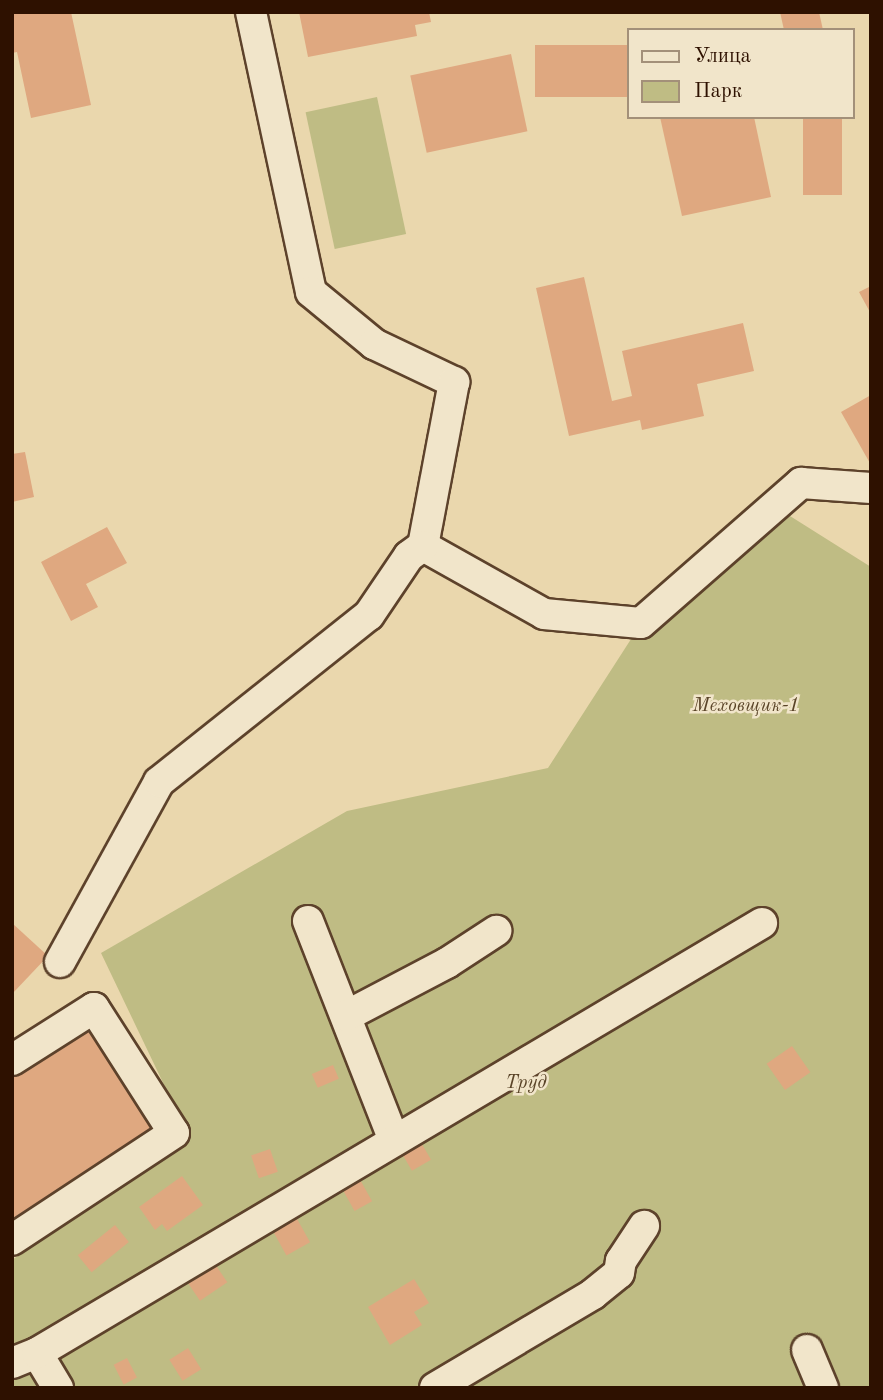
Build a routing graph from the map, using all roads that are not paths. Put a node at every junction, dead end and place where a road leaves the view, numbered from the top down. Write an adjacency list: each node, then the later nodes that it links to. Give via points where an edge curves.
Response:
1 (250, 12): 3 (lane, via 311,292 374,344 454,382)
2 (871, 488): 3 (lane, via 801,483 641,623 544,614)
3 (423, 546): 7 (lane, via 409,556 369,615 159,782)
4 (308, 921): 8 (lane)
5 (762, 923): 10 (lane)
6 (496, 931): 8 (lane, via 447,963)
7 (60, 962)
8 (346, 1016): 10 (lane)
9 (12, 1060): 12 (lane, via 94,1008 174,1133)
10 (394, 1141): 14 (lane)
11 (644, 1226): 16 (lane, via 621,1261 619,1273 593,1294)
12 (12, 1240)
13 (807, 1350): 17 (lane)
14 (25, 1358): 15 (lane)
15 (58, 1388)
16 (435, 1388)
17 (823, 1388)

